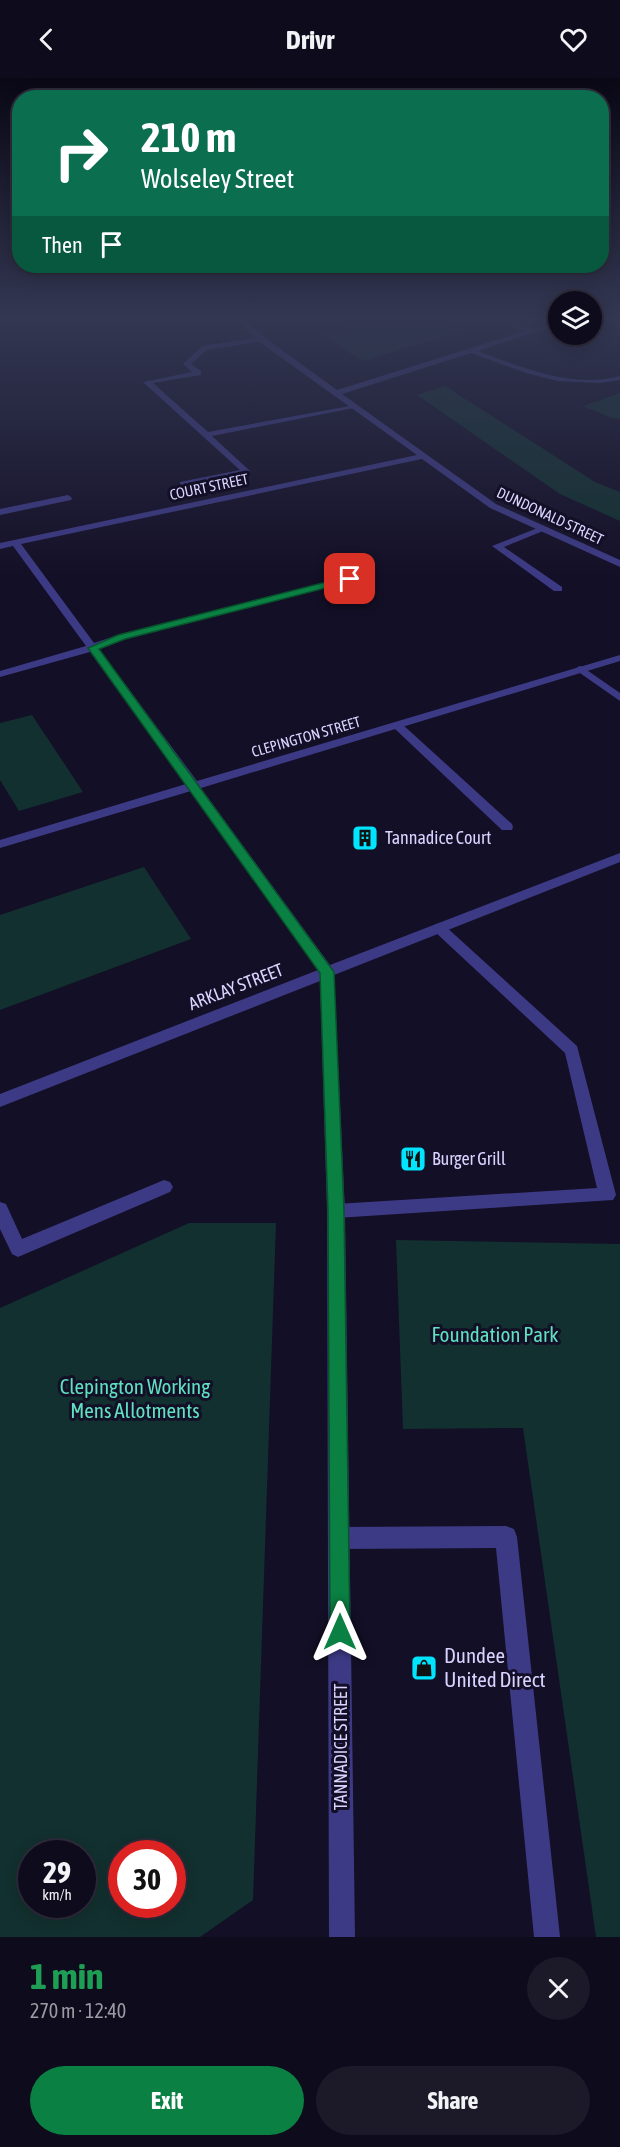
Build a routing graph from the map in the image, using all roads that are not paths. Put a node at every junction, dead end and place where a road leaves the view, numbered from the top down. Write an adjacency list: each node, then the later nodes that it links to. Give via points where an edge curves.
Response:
1 (172, 405): 4 (street)
2 (352, 405): 3 (street, DUNDONALD STREET)
3 (355, 407): 4 (street); 5 (street, DUNDONALD STREET)
4 (206, 435): 6 (street, via 246,471)
5 (424, 456): 9 (street, DUNDONALD STREET, via 493,506); 10 (street, COURT STREET)
6 (183, 484)
7 (68, 498): 8 (street)
8 (0, 512)
9 (543, 529): 11 (street, DUNDONALD STREET); 13 (street, via 497,546)
10 (8, 545): 14 (street)
11 (620, 564)
12 (372, 573): 14 (street, via 122,637)
13 (558, 589)
14 (93, 648): 17 (street); 20 (street)
15 (620, 658): 16 (street, CLEPINGTON STREET)
16 (581, 669): 18 (street); 19 (street, CLEPINGTON STREET)
17 (0, 674)
18 (620, 698)
19 (398, 726): 20 (street, CLEPINGTON STREET); 21 (street)
20 (194, 786): 22 (street, CLEPINGTON STREET); 25 (street)
21 (507, 827)
22 (0, 844)
23 (620, 857): 24 (street, ARKLAY STREET)
24 (439, 928): 25 (street, ARKLAY STREET); 29 (street, via 572,1050 607,1195)
25 (327, 972): 26 (street, ARKLAY STREET); 29 (street, TANNADICE STREET)
26 (0, 1101)
27 (164, 1187): 28 (street, via 18,1249)
28 (0, 1209)
29 (336, 1211): 30 (street, TANNADICE STREET)
30 (339, 1538): 31 (street, TANNADICE STREET); 32 (street, via 506,1537)
31 (342, 1937)
32 (547, 1937)

